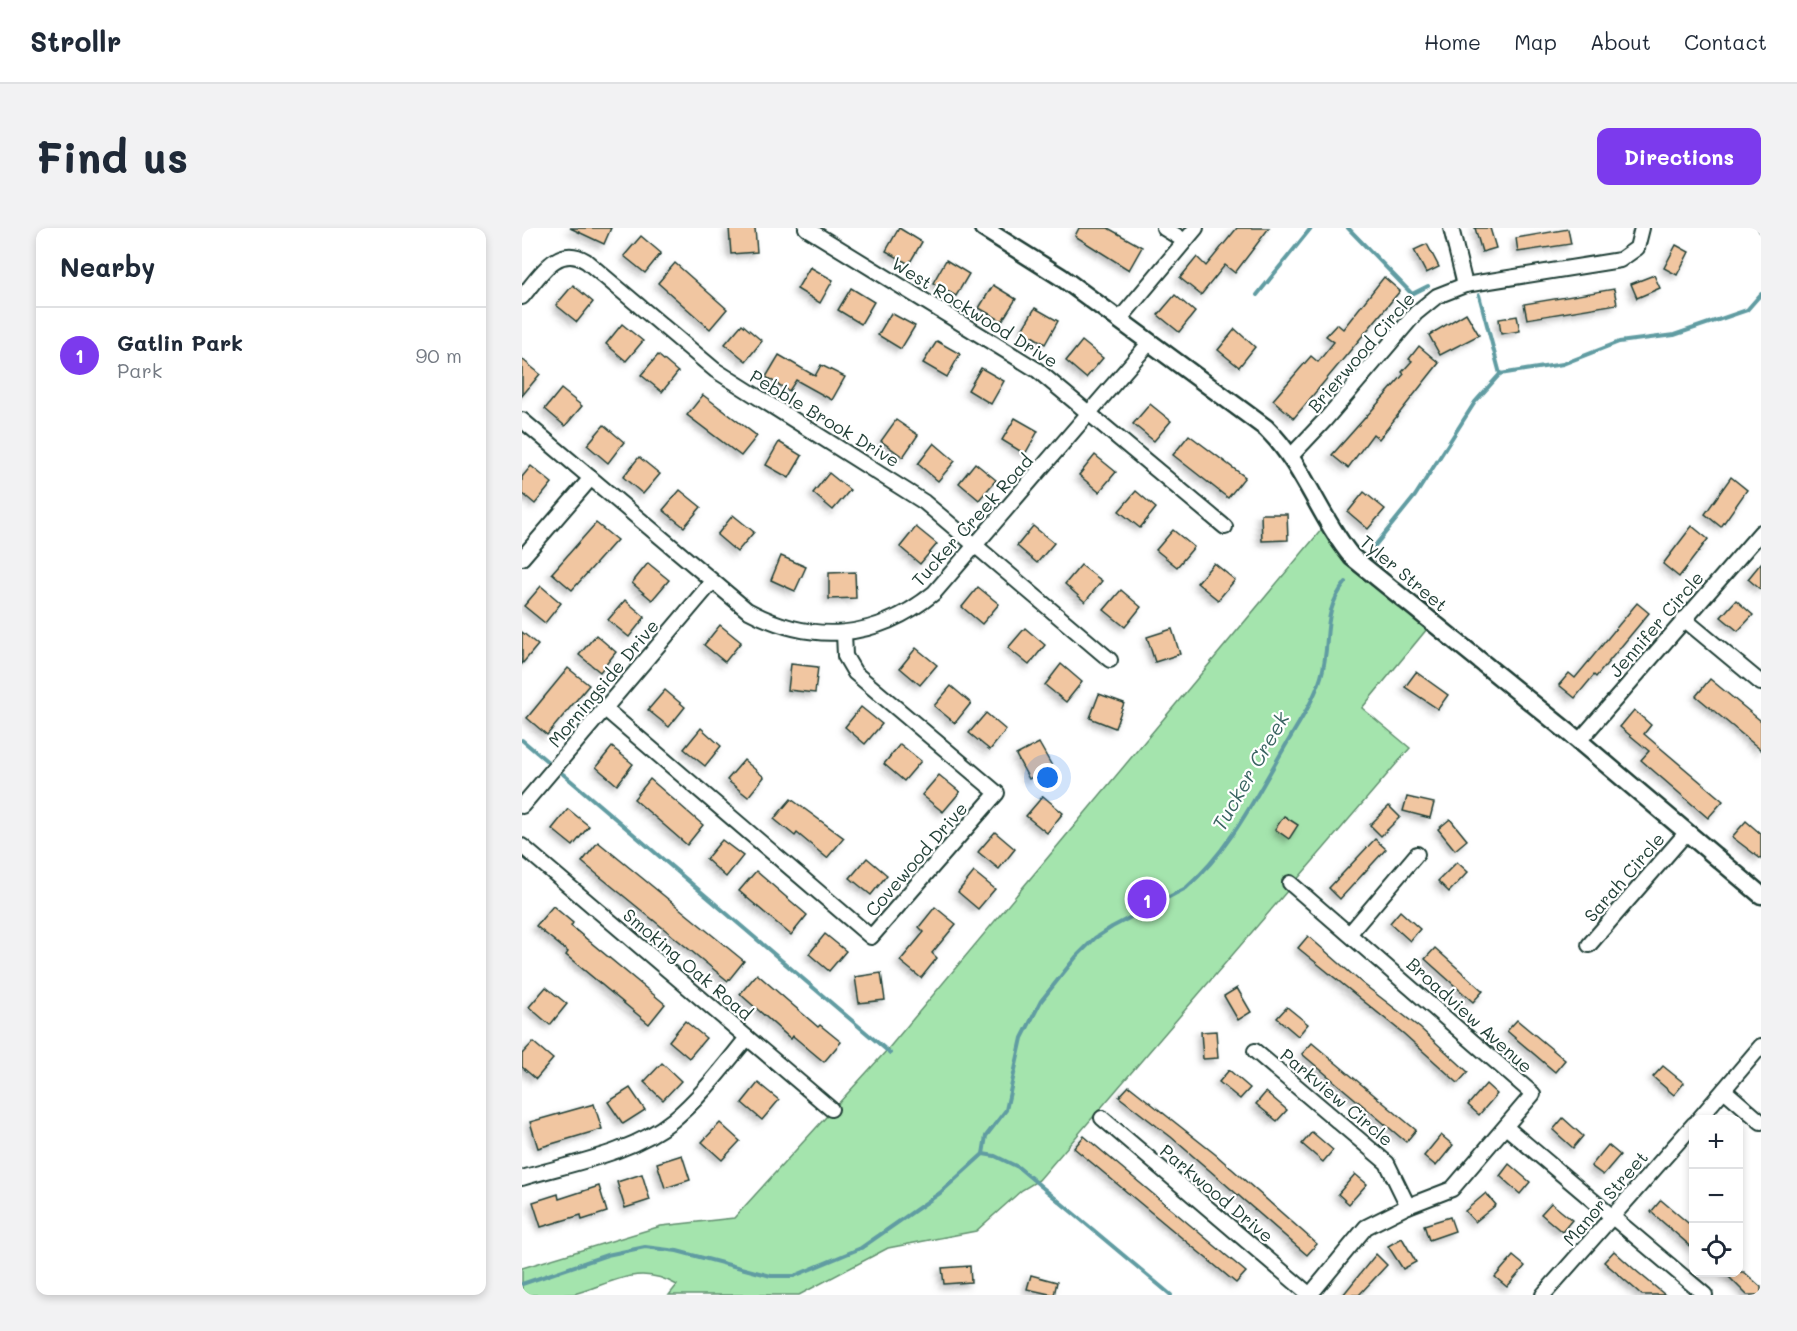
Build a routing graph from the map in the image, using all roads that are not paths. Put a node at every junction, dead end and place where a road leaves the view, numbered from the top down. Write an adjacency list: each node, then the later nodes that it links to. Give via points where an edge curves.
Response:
1 (806, 228): 12 (street, West Rockwood Drive, via 1021,360)
2 (983, 228): 10 (street, Tyler Street)
3 (1164, 228): 7 (street)
4 (1196, 228): 7 (street)
5 (1451, 228): 8 (street)
6 (1642, 228): 8 (street, Brierwood Circle, via 1637,248 1620,260)
7 (1185, 241): 10 (street)
8 (1465, 285): 14 (street, Brierwood Circle, via 1425,304)
9 (522, 297): 18 (street, Pebble Brook Drive, via 554,260 577,255 715,370 910,491)
10 (1119, 320): 11 (street, Tyler Street)
11 (1150, 342): 12 (street, Tucker Creek Road); 14 (street, Tyler Street, via 1266,428)
12 (1090, 412): 16 (street, West Rockwood Drive); 18 (street, Tucker Creek Road)
13 (522, 420): 15 (street, Tucker Creek Road)
14 (1292, 456): 26 (street, Tyler Street, via 1332,531 1352,557)
15 (591, 478): 19 (street); 20 (street, Tucker Creek Road)
16 (1224, 527)
17 (1761, 532): 21 (street, Jennifer Circle)
18 (975, 545): 22 (street, Tucker Creek Road, via 920,604 884,623); 23 (street, Pebble Brook Drive)
19 (522, 558)
20 (712, 582): 22 (street, Tucker Creek Road, via 766,620 810,633); 25 (street, Morningside Drive)
21 (1684, 619): 24 (street); 26 (street, Jennifer Circle)
22 (844, 633): 25 (street, Covewood Drive, via 845,656 855,673 997,793 872,937)
23 (1110, 660)
24 (1761, 683)
25 (605, 709): 27 (street, Morningside Drive)
26 (1579, 741): 28 (street, Tyler Street)
27 (522, 806)
28 (1687, 832): 32 (street, Tyler Street); 34 (street, Sarah Circle)
29 (522, 846): 35 (street, Smoking Oak Road)
30 (1417, 854): 33 (street)
31 (1290, 883): 33 (street, Broadview Avenue)
32 (1761, 895)
33 (1350, 933): 43 (street, Broadview Avenue, via 1533,1094)
34 (1589, 945)
35 (747, 1038): 39 (street, Smoking Oak Road); 45 (street, via 687,1108 656,1132 617,1150)
36 (1761, 1046): 38 (street)
37 (1255, 1052): 46 (street, Parkview Circle, via 1388,1163)
38 (1724, 1090): 40 (street); 42 (street)
39 (831, 1109)
40 (1702, 1115)
41 (1102, 1118): 48 (street, Parkwood Drive)
42 (1761, 1122)
43 (1507, 1128): 46 (street, via 1452,1189); 47 (street)
44 (1689, 1131): 47 (street, Manor Street)
45 (522, 1178)
46 (1408, 1206): 48 (street, via 1365,1227)
47 (1612, 1216): 49 (street, Manor Street); 50 (street)
48 (1310, 1294)
49 (1543, 1295)
50 (1705, 1295)

